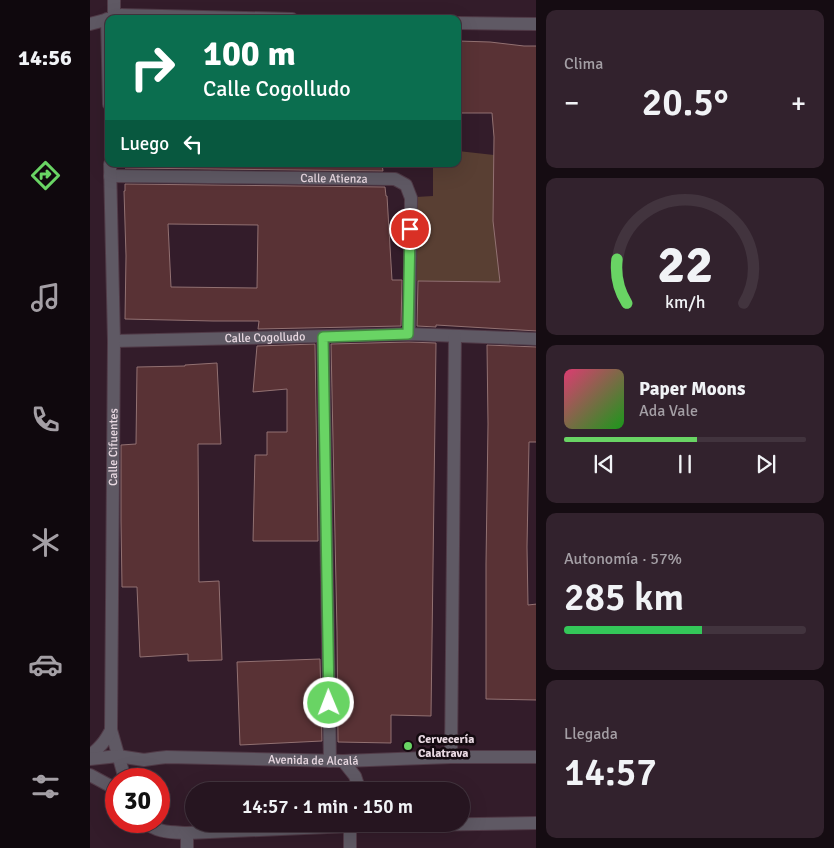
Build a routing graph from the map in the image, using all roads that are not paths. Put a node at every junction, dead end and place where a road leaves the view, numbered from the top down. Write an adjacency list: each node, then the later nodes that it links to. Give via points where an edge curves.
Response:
1 (114, 0): 2 (street)
2 (111, 15)
3 (105, 20): 5 (street)
4 (461, 22): 6 (street)
5 (90, 24)
6 (536, 24)
7 (110, 170): 8 (street, Calle Atienza, via 395,179 406,185 411,198); 12 (street, Calle Cifuentes)
8 (408, 334): 9 (street, Calle Cogolludo); 10 (street, Calle Cogolludo)
9 (455, 336): 11 (street, Calle Cogolludo); 16 (street)
10 (323, 337): 12 (street, Calle Cogolludo); 19 (street)
11 (536, 339)
12 (114, 341): 13 (street, Calle Cifuentes)
13 (111, 730): 14 (street, Calle Cifuentes); 15 (street, via 105,742)
14 (118, 756): 15 (street, Avenida de Alcalá); 18 (street, Avenida de Alcalá); 21 (street, Calle Cifuentes)
15 (90, 757)
16 (452, 757): 17 (street, Avenida de Alcalá); 20 (street, Avenida de Alcalá)
17 (536, 757)
18 (144, 760): 19 (street, Avenida de Alcalá); 22 (street)
19 (330, 761): 20 (street, Avenida de Alcalá)
20 (343, 761): 24 (street)
21 (122, 768)
22 (137, 768)
23 (90, 775): 25 (street)
24 (357, 782)
25 (105, 783)
26 (536, 823): 27 (street)
27 (470, 824)
28 (170, 832): 31 (street)
29 (206, 832): 31 (street)
30 (344, 832): 33 (street)
31 (187, 833): 32 (street)
32 (187, 848)
33 (350, 848)

